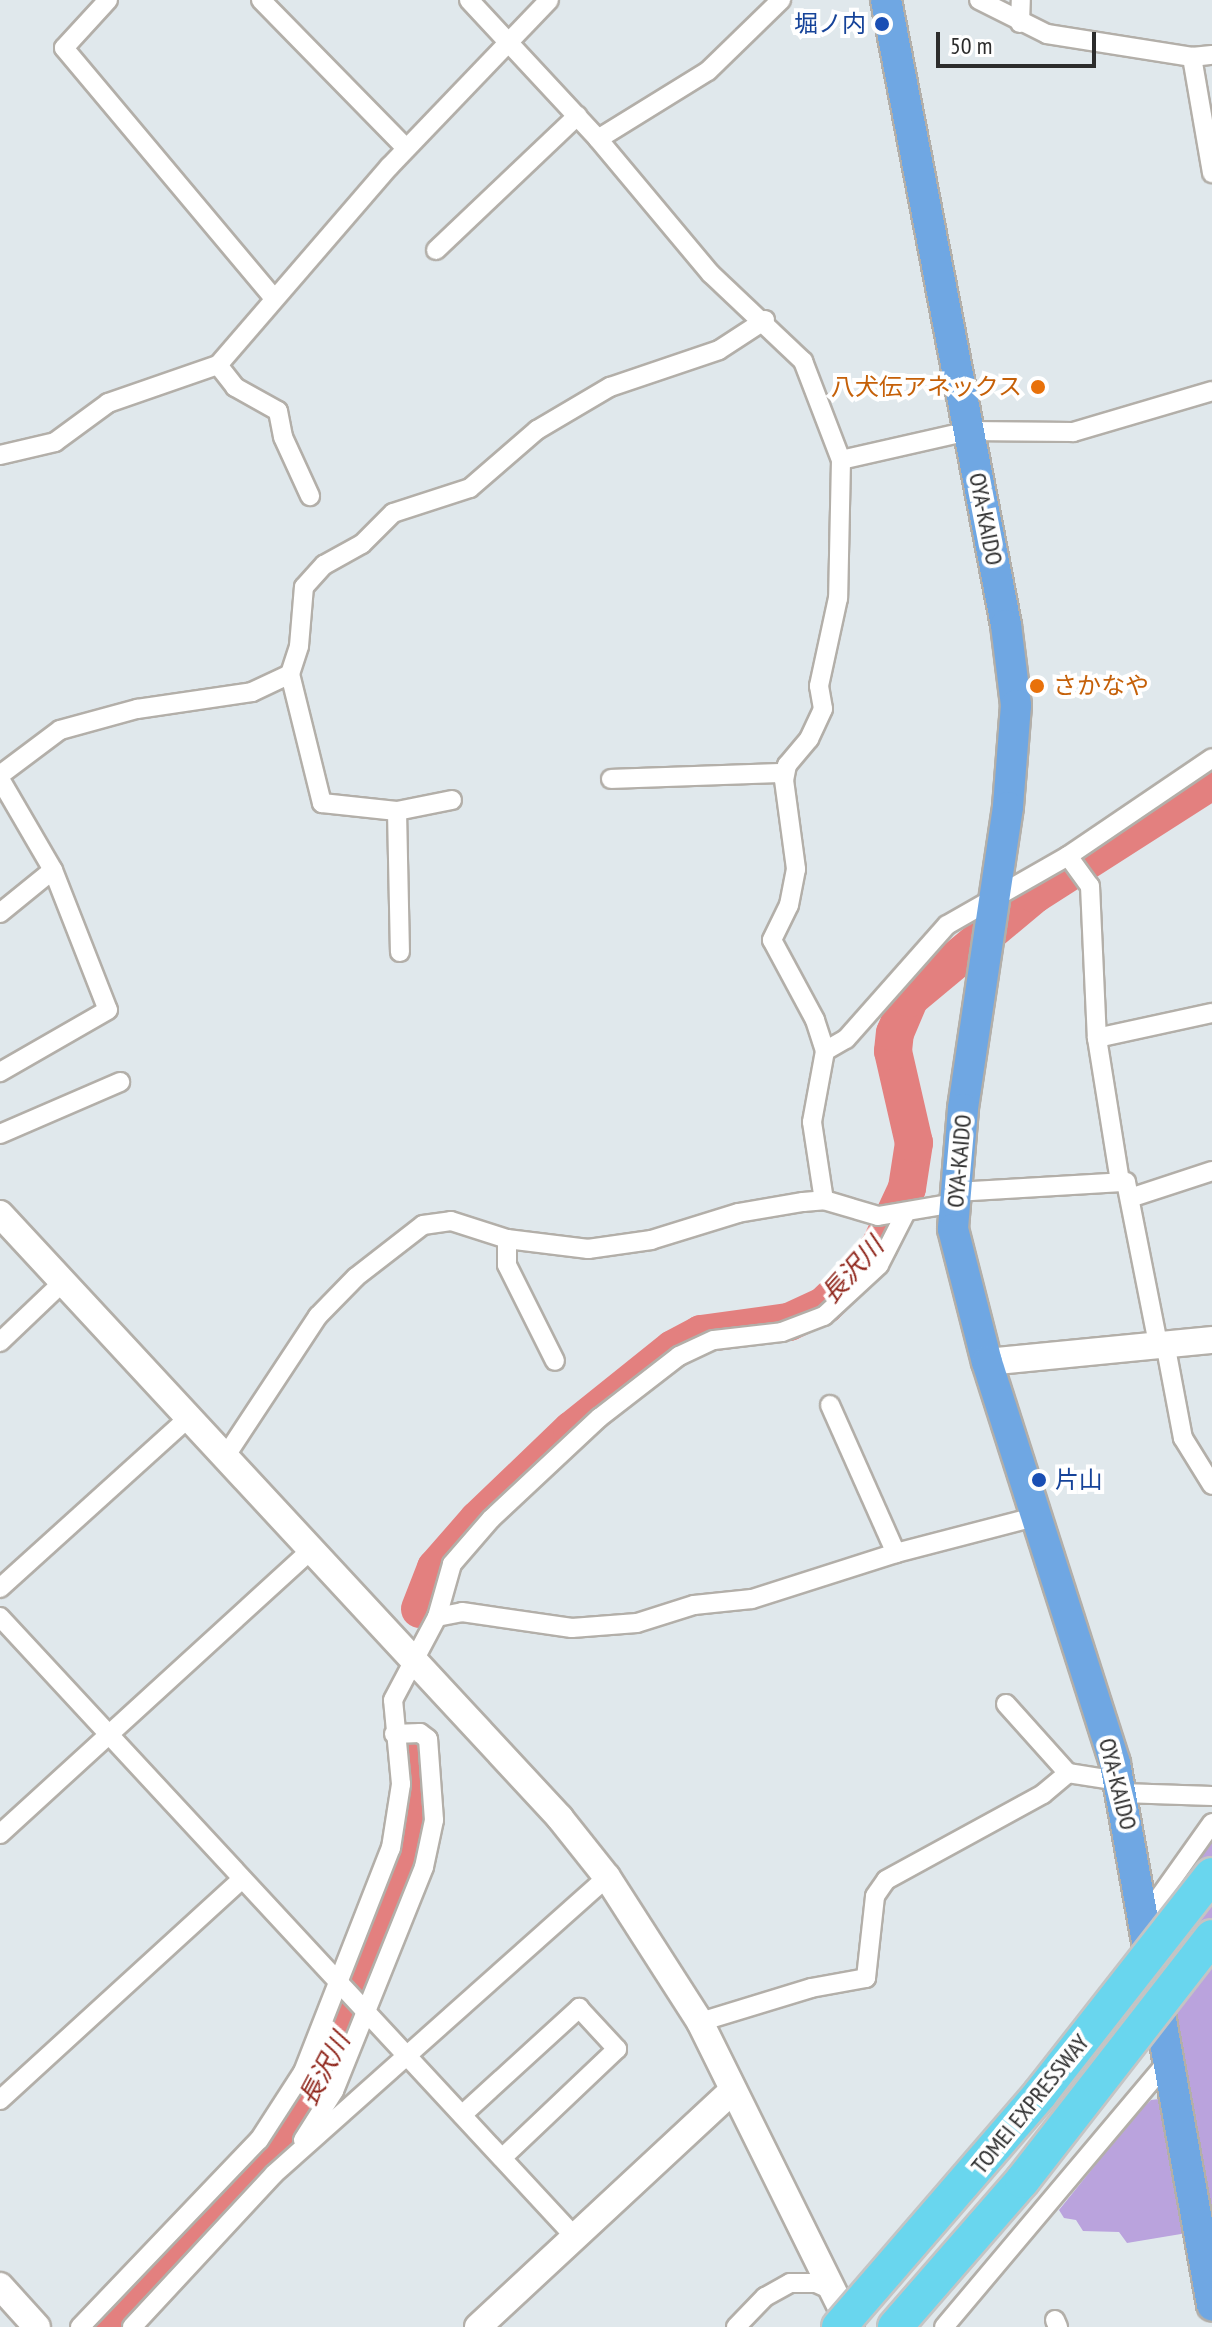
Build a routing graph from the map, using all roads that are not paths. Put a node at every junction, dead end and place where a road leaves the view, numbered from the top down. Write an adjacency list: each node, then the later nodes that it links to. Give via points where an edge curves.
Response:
1 (108, 0): 18 (street, via 64,48)
2 (261, 0): 15 (street)
3 (469, 0): 10 (street)
4 (549, 0): 10 (street)
5 (781, 0): 14 (street, via 708,71)
6 (886, 0): 22 (main road, OYA-KAIDO)
7 (979, 0): 9 (street)
8 (1021, 0): 9 (street)
9 (1020, 23): 12 (street, via 1089,43)
10 (507, 39): 13 (street); 15 (street)
11 (1212, 55): 12 (street)
12 (1192, 57): 16 (street)
13 (577, 116): 14 (street); 17 (street)
14 (598, 139): 19 (street, via 711,274)
15 (406, 148): 18 (street, via 342,225)
16 (1212, 173)
17 (436, 250)
18 (272, 296): 20 (street)
19 (765, 320): 24 (street, via 803,361); 26 (street, via 719,350 610,387 537,430 470,488 393,513 362,544 324,565 304,587 299,646)
20 (218, 365): 23 (street, via 108,403 55,442); 25 (street, via 235,387 278,411 283,437)
21 (1212, 391): 22 (street, via 1073,432)
22 (969, 431): 24 (street); 35 (main road, OYA-KAIDO, via 1016,705)
23 (0, 455)
24 (841, 460): 28 (street, via 838,598 819,686 823,709)
25 (310, 496)
26 (290, 674): 30 (street, via 252,692 137,709 60,730); 32 (street, via 322,803)
27 (1212, 758): 33 (street)
28 (785, 773): 29 (street); 40 (street, via 796,869 789,905 772,940 815,1020)
29 (611, 779)
30 (0, 780): 34 (street)
31 (452, 800): 32 (street)
32 (397, 811): 37 (street)
33 (1068, 856): 35 (street); 39 (street, via 1090,886)
34 (53, 870): 36 (street); 41 (street, via 108,1010)
35 (996, 898): 40 (street, via 947,925 846,1039); 47 (main road, OYA-KAIDO)
36 (0, 913)
37 (400, 952)
38 (1212, 1013): 39 (street)
39 (1097, 1038): 45 (street)
40 (825, 1051): 48 (street, via 812,1122)
41 (0, 1072)
42 (120, 1082): 43 (street)
43 (0, 1134)
44 (1212, 1171): 46 (street)
45 (1120, 1182): 46 (street, via 1126,1182); 47 (street)
46 (1133, 1197): 55 (street)
47 (955, 1198): 50 (street); 57 (main road, OYA-KAIDO, via 961,1270)
48 (824, 1200): 50 (street, via 878,1216); 51 (street, via 770,1206 614,1247 563,1248)
49 (0, 1214): 52 (street)
50 (904, 1214): 67 (street, via 879,1265 824,1316 782,1332 700,1345 599,1418 462,1553 449,1572)
51 (507, 1239): 56 (street, via 507,1265); 60 (street, via 451,1221 423,1225 356,1277 318,1316)
52 (63, 1282): 54 (street); 59 (street)
53 (1212, 1340): 55 (street)
54 (0, 1342)
55 (1162, 1343): 57 (street); 61 (street, via 1183,1438)
56 (555, 1361)
57 (987, 1362): 62 (main road, OYA-KAIDO)
58 (830, 1405): 64 (street)
59 (188, 1418): 60 (street); 65 (street)
60 (225, 1457): 63 (street)
61 (1212, 1485)
62 (1038, 1516): 64 (street); 73 (main road, OYA-KAIDO)
63 (311, 1550): 68 (street); 70 (street)
64 (896, 1553): 67 (street, via 752,1599 694,1605 637,1623 572,1628 473,1613)
65 (0, 1588)
66 (0, 1617): 70 (street)
67 (437, 1617): 68 (street)
68 (412, 1660): 71 (street, via 393,1700); 78 (street, via 560,1818)
69 (1006, 1704): 72 (street)
70 (109, 1733): 76 (street); 79 (street)
71 (394, 1734): 82 (street, via 401,1784 396,1827); 83 (street, via 420,1733 428,1739 434,1820 424,1867)
72 (1068, 1773): 73 (street); 84 (street, via 1043,1794 886,1880 875,1896 866,1978 811,1988)
73 (1120, 1787): 74 (street); 80 (main road, OYA-KAIDO)
74 (1212, 1796)
75 (1212, 1823): 80 (street)
76 (0, 1834)
77 (1212, 1875): 102 (highway, TOMEI EXPRESSWAY, bridge, via 1040,2094)
78 (607, 1877): 84 (street); 85 (street)
79 (240, 1881): 82 (street); 88 (street)
80 (1146, 1916): 86 (main road, OYA-KAIDO)
81 (1212, 1937): 104 (highway, TOMEI EXPRESSWAY, bridge, via 1031,2170)
82 (340, 1982): 83 (street); 98 (street, via 283,2109)
83 (366, 2009): 85 (street); 91 (street, via 334,2091)
84 (700, 2022): 87 (street)
85 (409, 2058): 89 (street); 91 (street)
86 (1170, 2059): 92 (main road, OYA-KAIDO); 105 (street)
87 (733, 2090): 93 (street); 95 (street)
88 (0, 2100)
89 (462, 2115): 90 (street); 90 (street, via 579,2008 617,2049)
90 (502, 2158): 93 (street)
91 (274, 2174): 99 (street)
92 (1206, 2228): 96 (main road, OYA-KAIDO)
93 (575, 2237): 100 (street)
94 (0, 2286): 97 (street)
95 (832, 2290): 101 (street, via 816,2283 790,2283 765,2297); 103 (street)
96 (1212, 2305)
97 (37, 2327)
98 (80, 2327)
99 (132, 2327)
100 (478, 2327)
101 (736, 2327)
102 (839, 2327)
103 (851, 2327)
104 (895, 2327)
105 (944, 2327)

